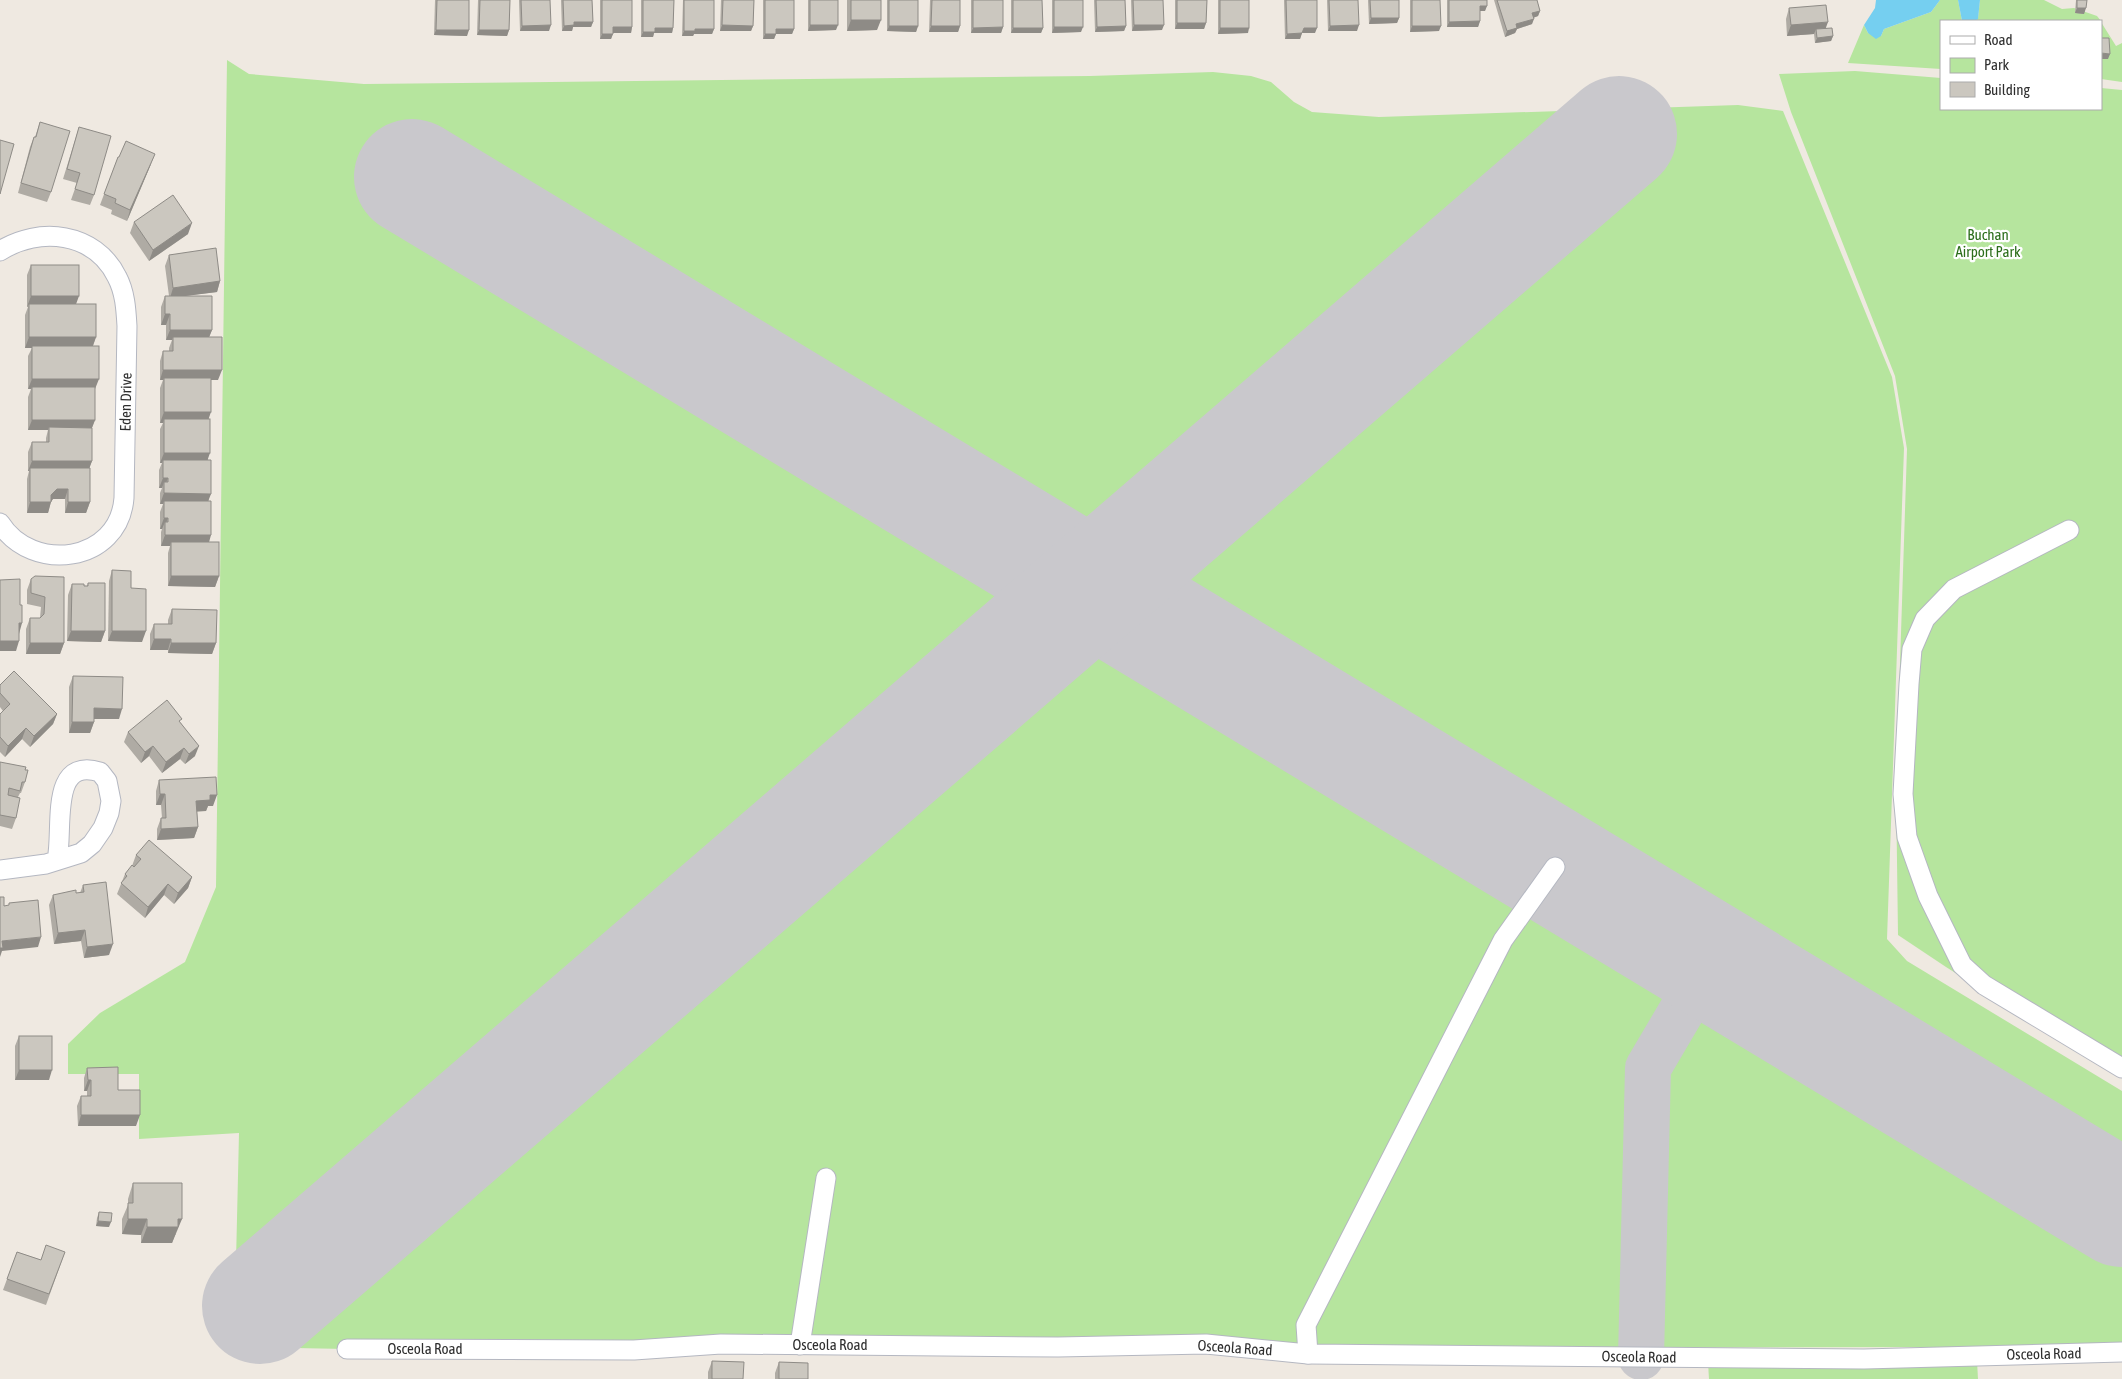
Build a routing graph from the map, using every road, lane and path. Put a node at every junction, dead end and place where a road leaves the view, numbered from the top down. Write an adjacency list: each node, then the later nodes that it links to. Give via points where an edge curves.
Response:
1 (0, 251): 2 (street, Eden Drive, via 23,239 45,236 69,238 87,246 101,256 116,274 124,298 127,326 125,484 123,511 117,525 107,537 89,549 59,554 26,547 9,536)
2 (0, 523)
3 (2069, 530): 7 (street, via 1954,589 1925,619 1912,649 1909,684 1904,794 1907,837 1928,896 1962,965 1984,985)
4 (57, 860): 4 (street, via 64,787 68,778 84,769 100,772 111,791 109,814 103,828 81,853); 6 (street)
5 (1555, 867): 12 (street, via 1503,940 1306,1324)
6 (0, 870)
7 (2122, 1068)
8 (826, 1178): 9 (street)
9 (800, 1344): 10 (street, Osceola Road, via 721,1344 634,1350); 12 (street, Osceola Road, via 1058,1347 1206,1344)
10 (347, 1348)
11 (2122, 1352): 12 (street, Osceola Road, via 1864,1359)
12 (1308, 1354)

